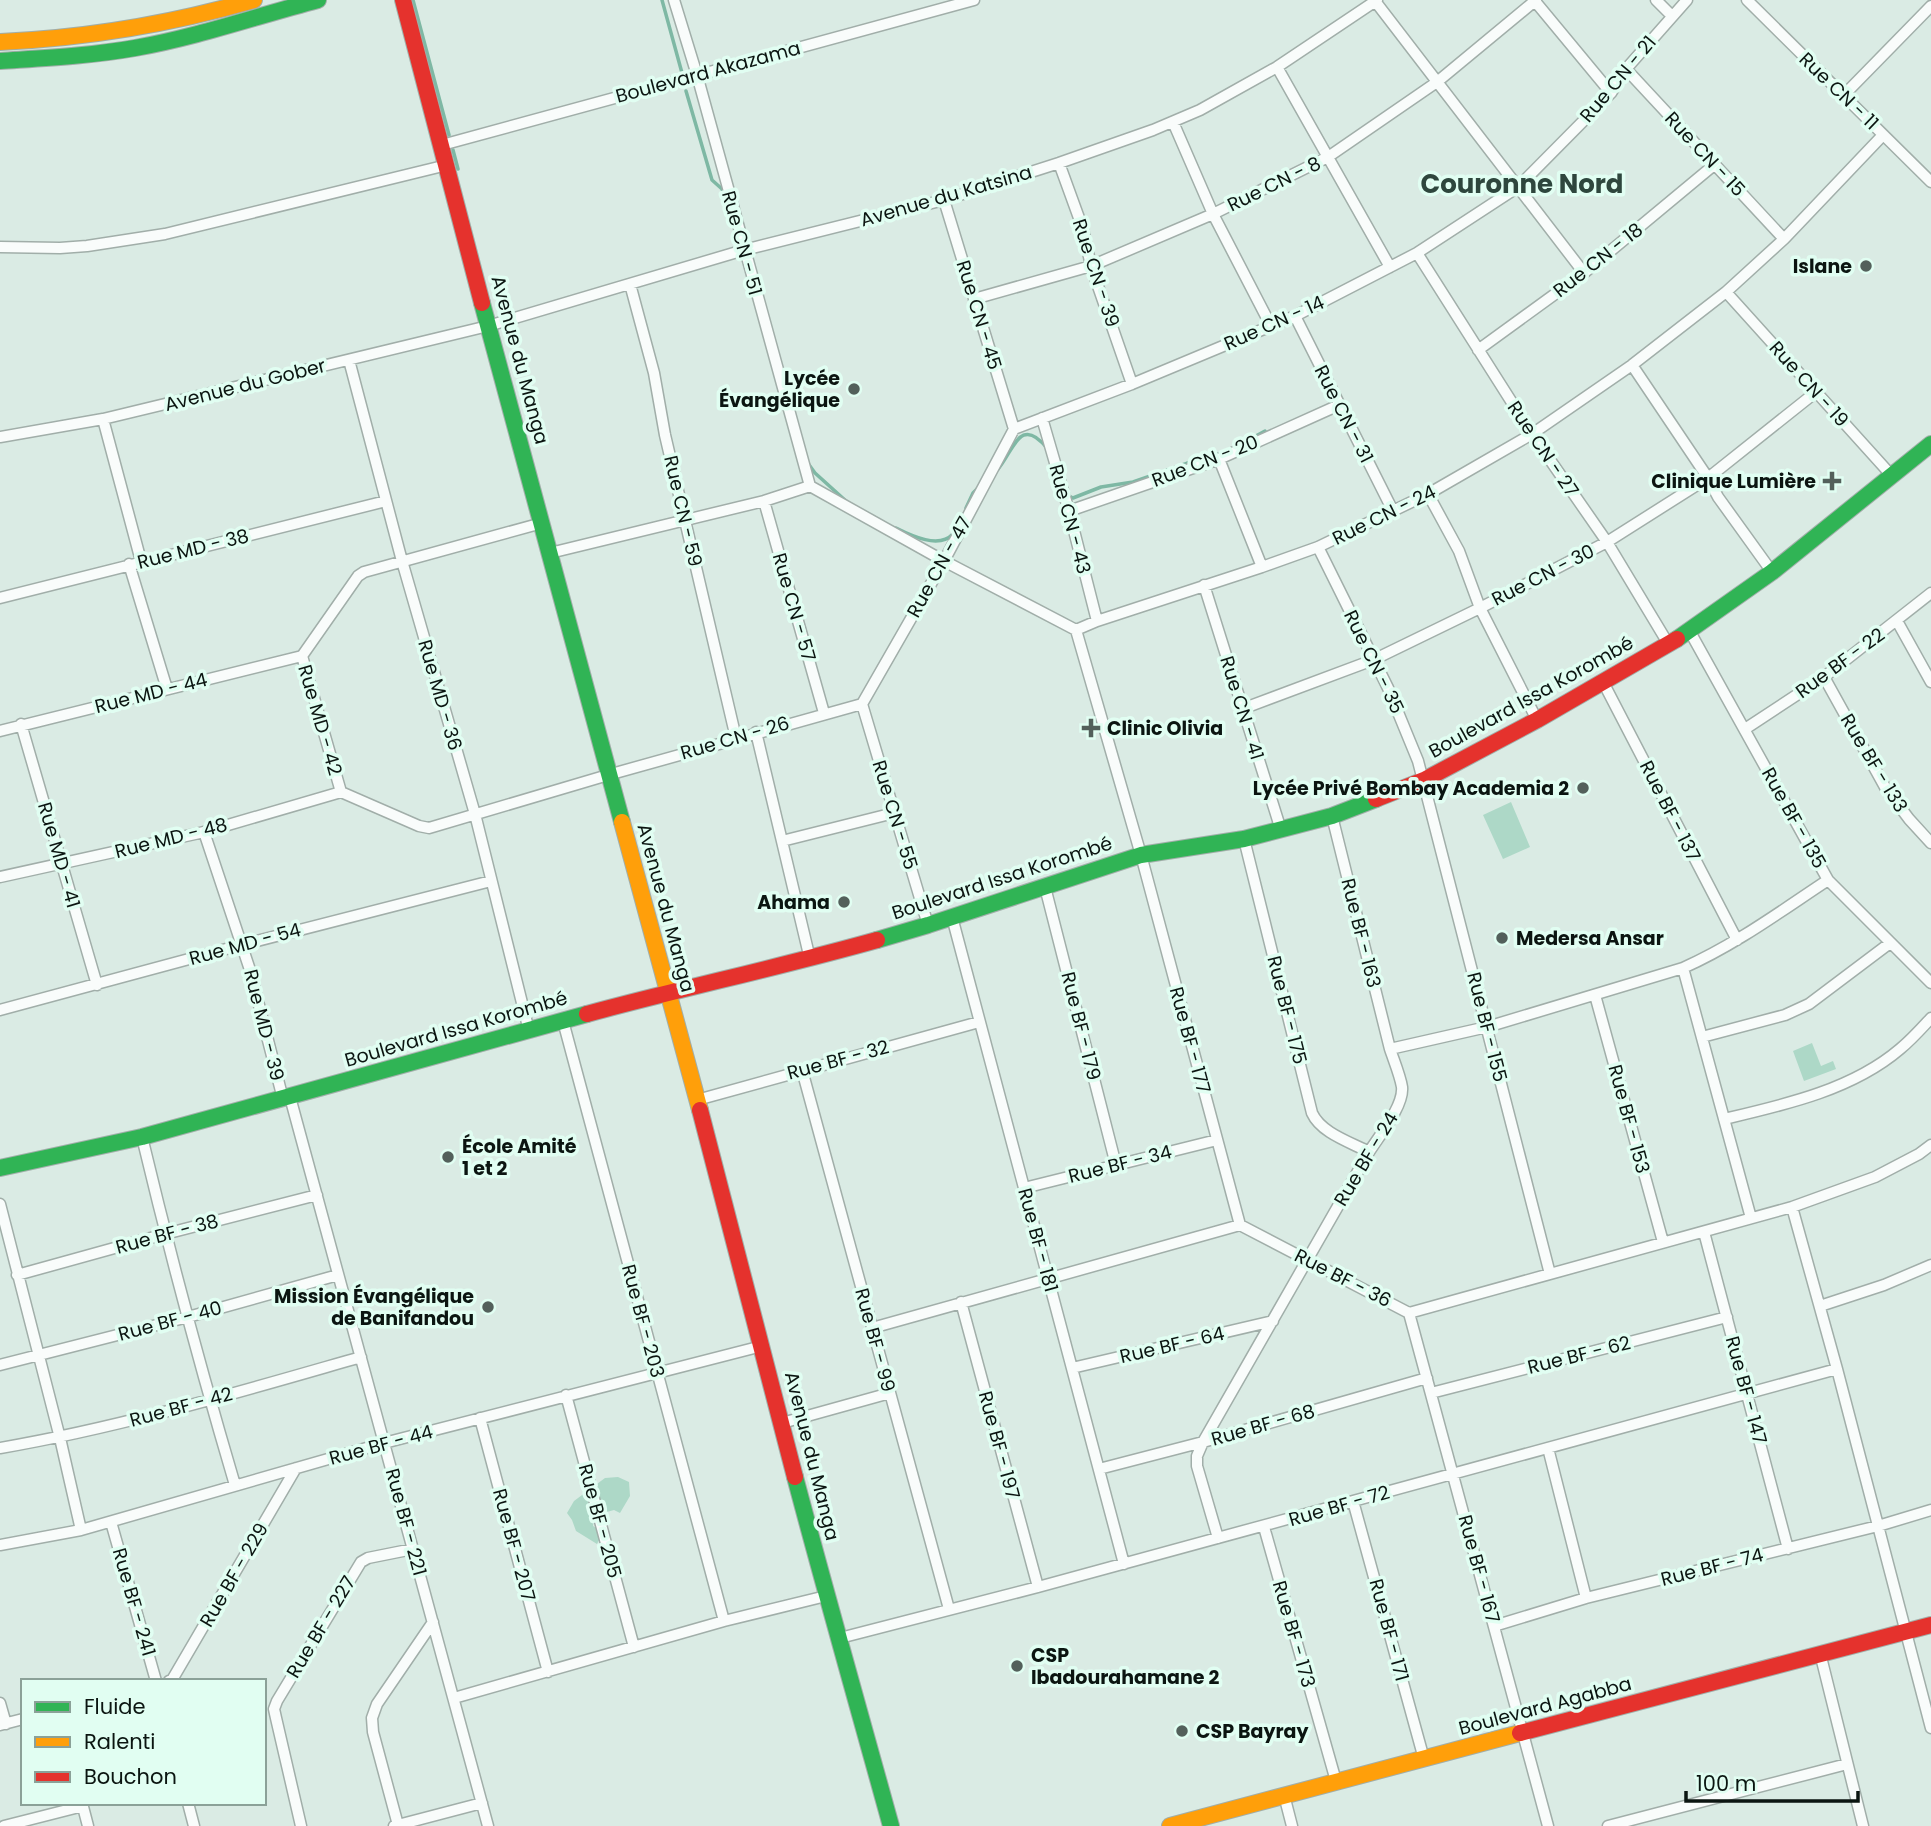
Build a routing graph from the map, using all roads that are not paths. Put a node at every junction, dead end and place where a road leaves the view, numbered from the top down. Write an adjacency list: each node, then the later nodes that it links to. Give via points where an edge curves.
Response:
1 (254, 0): 13 (street, via 127,31)
2 (318, 0): 14 (street, via 134,48)
3 (403, 0): 23 (street, Avenue du Manga)
4 (674, 0): 17 (street, Rue CN - 51)
5 (974, 0): 17 (street, Boulevard Akazama)
6 (1535, 0): 18 (street, Rue CN - 8); 19 (street)
7 (1656, 0): 12 (street)
8 (1687, 0): 12 (street, Rue CN - 21)
9 (1747, 0): 20 (street, Rue CN - 11)
10 (1376, 1): 15 (street, Avenue du Katsina); 18 (street)
11 (1930, 8): 20 (street)
12 (1672, 16): 16 (street, Rue CN - 21)
13 (0, 42)
14 (0, 61)
15 (1277, 67): 21 (street, Avenue du Katsina); 24 (street)
16 (1626, 69): 19 (street, Rue CN - 21); 27 (street, Rue CN - 15)
17 (697, 75): 23 (street, Boulevard Akazama); 34 (street, Rue CN - 51)
18 (1437, 82): 24 (street, Rue CN - 8); 29 (street)
19 (1611, 93): 29 (street, Rue CN - 21)
20 (1843, 96): 22 (street, Rue CN - 11)
21 (1173, 122): 25 (street, Avenue du Katsina); 31 (street)
22 (1883, 135): 28 (street, Rue CN - 11); 32 (street, Rue CN - 24)
23 (442, 145): 26 (street, Avenue du Manga)
24 (1328, 157): 31 (street, Rue CN - 8); 37 (street)
25 (1059, 163): 30 (street, Avenue du Katsina); 36 (street, Rue CN - 39)
26 (447, 165): 33 (street, via 166,234 79,247); 43 (street, Avenue du Manga)
27 (1714, 165): 32 (street, Rue CN - 15); 38 (street, Rue CN - 18)
28 (1931, 182)
29 (1518, 187): 35 (street, Rue CN - 14); 38 (street)
30 (944, 200): 34 (street, Avenue du Katsina); 41 (street, Rue CN - 45)
31 (1213, 214): 36 (street, Rue CN - 8); 44 (street)
32 (1784, 239): 40 (street, Rue CN - 24)
33 (0, 247)
34 (744, 250): 39 (street, Avenue du Katsina); 60 (street, Rue CN - 51)
35 (1417, 253): 37 (street, Rue CN - 14); 45 (street, Rue CN - 27)
36 (1091, 266): 41 (street, Rue CN - 8); 48 (street, Rue CN - 39)
37 (1390, 267): 42 (street, Rue CN - 14)
38 (1584, 272): 45 (street, Rue CN - 18)
39 (630, 284): 43 (street, Avenue du Katsina); 66 (street, Rue CN - 59)
40 (1726, 292): 47 (street, Rue CN - 24); 49 (street, Rue CN - 19)
41 (974, 299): 53 (street, Rue CN - 45)
42 (1295, 316): 44 (street, Rue CN - 14); 50 (street, Rue CN - 31)
43 (488, 326): 46 (street, Avenue du Gober); 67 (street, Avenue du Manga)
44 (1271, 326): 48 (street, Rue CN - 14)
45 (1478, 350): 54 (street, Rue CN - 27)
46 (349, 360): 52 (street, Avenue du Gober); 62 (street, Rue MD - 36)
47 (1632, 365): 54 (street, Rue CN - 24); 59 (street)
48 (1132, 384): 51 (street, Rue CN - 14)
49 (1816, 392): 58 (street, Rue CN - 19); 59 (street, Rue CN - 30)
50 (1339, 405): 57 (street, Rue CN - 20); 65 (street, Rue CN - 31)
51 (1042, 418): 53 (street, Rue CN - 14); 64 (street, Rue CN - 43)
52 (103, 419): 55 (street, Avenue du Gober); 71 (street)
53 (1014, 429): 73 (street, Rue CN - 47)
54 (1532, 434): 61 (street, Rue CN - 24); 68 (street, Rue CN - 27)
55 (0, 437)
56 (1931, 444): 58 (street, Boulevard Issa Korombé)
57 (1219, 460): 64 (street, Rue CN - 20); 75 (street)
58 (1892, 476): 76 (street, Boulevard Issa Korombé)
59 (1708, 478): 68 (street, Rue CN - 30); 76 (street)
60 (810, 486): 63 (street); 73 (street)
61 (1428, 494): 65 (street, Rue CN - 24); 80 (street, via 1466,565)
62 (386, 500): 71 (street, Rue MD - 38); 72 (street, Rue MD - 36)
63 (764, 501): 66 (street); 94 (street, Rue CN - 57)
64 (1069, 511): 81 (street, Rue CN - 43)
65 (1393, 511): 69 (street, Rue CN - 24)
66 (685, 519): 70 (street); 100 (street, Rue CN - 59)
67 (542, 523): 70 (street, Avenue du Manga); 72 (street, Rue MD - 42)
68 (1607, 542): 80 (street, Rue CN - 30); 85 (street, Rue CN - 27)
69 (1318, 547): 75 (street, Rue CN - 24); 87 (street, Rue CN - 35)
70 (550, 553): 101 (street, Avenue du Manga)
71 (141, 561): 74 (street, Rue MD - 38)
72 (402, 561): 86 (street, Rue MD - 42, via 361,574); 105 (street, Rue MD - 36)
73 (944, 561): 83 (street); 92 (street, Rue CN - 47)
74 (129, 565): 79 (street, Rue MD - 38); 91 (street)
75 (1262, 568): 77 (street, Rue CN - 24)
76 (1772, 572): 84 (street, Boulevard Issa Korombé)
77 (1204, 585): 81 (street, Rue CN - 24); 93 (street, Rue CN - 41)
78 (1931, 593): 82 (street, Rue BF - 22)
79 (0, 598)
80 (1480, 608): 87 (street, Rue CN - 30); 95 (street)
81 (1097, 621): 83 (street, Rue CN - 24)
82 (1897, 621): 88 (street, Rue BF - 22); 90 (street)
83 (1076, 630): 112 (street, Rue BF - 177)
84 (1689, 630): 85 (street, Boulevard Issa Korombé); 97 (street, Rue BF - 135)
85 (1669, 645): 89 (street, Boulevard Issa Korombé)
86 (302, 656): 91 (street, Rue MD - 44); 103 (street, Rue MD - 42)
87 (1373, 660): 93 (street, Rue CN - 30); 102 (street, Rue CN - 35, via 1412,741)
88 (1824, 677): 97 (street, Rue BF - 22); 111 (street, Rue BF - 133, via 1891,795)
89 (1603, 682): 95 (street, Boulevard Issa Korombé); 120 (street, Rue BF - 137)
90 (1931, 682)
91 (167, 689): 96 (street, Rue MD - 44)
92 (862, 704): 94 (street, Rue CN - 26); 104 (street, Rue CN - 55)
93 (1242, 709): 107 (street, Rue CN - 41)
94 (824, 713): 99 (street, Rue CN - 26)
95 (1537, 720): 102 (street, Boulevard Issa Korombé)
96 (22, 724): 98 (street, Rue MD - 44); 113 (street, Rue MD - 41)
97 (1745, 729): 115 (street, Rue BF - 135)
98 (0, 731)
99 (756, 732): 100 (street, Rue CN - 26); 110 (street)
100 (736, 738): 101 (street, Rue CN - 26)
101 (608, 775): 105 (street, Rue MD - 42); 127 (street, Avenue du Manga)
102 (1424, 780): 106 (street, Boulevard Issa Korombé); 133 (street, Rue BF - 155)
103 (341, 792): 105 (street, Rue MD - 42, via 429,828); 108 (street, Rue MD - 48)
104 (894, 813): 110 (street); 119 (street, Rue CN - 55)
105 (475, 814): 116 (street, Rue MD - 36)
106 (1332, 816): 107 (street, Boulevard Issa Korombé); 136 (street, Rue BF - 163)
107 (1281, 830): 109 (street, Boulevard Issa Korombé)
108 (204, 832): 113 (street, Rue MD - 48); 122 (street, Rue MD - 39)
109 (1244, 839): 112 (street, Boulevard Issa Korombé); 144 (street, Rue BF - 175, via 1312,1113 1316,1122)
110 (782, 841): 123 (street)
111 (1931, 843)
112 (1141, 855): 117 (street, Boulevard Issa Korombé); 142 (street, Rue BF - 177)
113 (62, 864): 114 (street, Rue MD - 48); 126 (street, Rue MD - 41)
114 (0, 877)
115 (1829, 880): 120 (street); 121 (street, Rue BF - 135)
116 (491, 881): 122 (street, Rue MD - 54); 134 (street, Rue MD - 36)
117 (1045, 887): 118 (street, Boulevard Issa Korombé); 145 (street, Rue BF - 179)
118 (952, 917): 119 (street, Boulevard Issa Korombé); 132 (street, Rue BF - 181)
119 (928, 925): 123 (street, Boulevard Issa Korombé)
120 (1737, 940): 124 (street)
121 (1890, 943): 125 (street, Rue BF - 135); 135 (street, via 1809,1004)
122 (241, 944): 126 (street, Rue MD - 54); 138 (street, Rue MD - 39)
123 (810, 959): 127 (street, Boulevard Issa Korombé)
124 (1683, 968): 128 (street); 135 (street)
125 (1931, 983)
126 (97, 985): 129 (street, Rue MD - 54)
127 (668, 992): 131 (street, Boulevard Issa Korombé); 139 (street, Avenue du Manga)
128 (1595, 995): 133 (street); 155 (street, Rue BF - 153)
129 (0, 1010)
130 (1931, 1018): 140 (street, via 1899,1050 1863,1073 1805,1099)
131 (563, 1021): 134 (street, Boulevard Issa Korombé); 175 (street, Rue BF - 203)
132 (979, 1022): 137 (street, Rue BF - 32); 147 (street, Rue BF - 181)
133 (1487, 1027): 136 (street); 158 (street, Rue BF - 155)
134 (529, 1031): 138 (street, Boulevard Issa Korombé)
135 (1702, 1037): 140 (street)
136 (1390, 1049): 144 (street, Rue BF - 24, via 1401,1098)
137 (802, 1070): 139 (street, Rue BF - 32); 168 (street, Rue BF - 99)
138 (286, 1098): 141 (street, Boulevard Issa Korombé); 148 (street, Rue BF - 221)
139 (697, 1100): 169 (street, Avenue du Manga)
140 (1724, 1119): 151 (street)
141 (142, 1137): 146 (street, Boulevard Issa Korombé); 154 (street)
142 (1217, 1140): 145 (street, Rue BF - 34); 152 (street, Rue BF - 177)
143 (1931, 1145): 150 (street, Rue BF - 36, via 1875,1177)
144 (1369, 1152): 156 (street, Rue BF - 24)
145 (1116, 1165): 147 (street, Rue BF - 34)
146 (0, 1168)
147 (1024, 1188): 161 (street, Rue BF - 181)
148 (317, 1195): 154 (street, Rue BF - 38); 160 (street, Rue BF - 221)
149 (0, 1204): 159 (street)
150 (1792, 1207): 151 (street, Rue BF - 36); 163 (street)
151 (1751, 1218): 153 (street, Rue BF - 36)
152 (1240, 1225): 156 (street, Rue BF - 36); 161 (street)
153 (1704, 1232): 155 (street, Rue BF - 36); 166 (street, Rue BF - 147)
154 (166, 1234): 159 (street, Rue BF - 38); 165 (street)
155 (1663, 1242): 158 (street, Rue BF - 36)
156 (1308, 1260): 164 (street, Rue BF - 36); 167 (street, Rue BF - 24)
157 (1931, 1265): 163 (street)
158 (1550, 1274): 164 (street, Rue BF - 36)
159 (17, 1275): 170 (street)
160 (338, 1275): 165 (street, Rue BF - 40); 171 (street, Rue BF - 221)
161 (1049, 1278): 162 (street); 173 (street, Rue BF - 181)
162 (961, 1302): 168 (street); 204 (street, Rue BF - 197)
163 (1820, 1306): 174 (street)
164 (1409, 1313): 176 (street, Rue BF - 167)
165 (188, 1317): 170 (street, Rue BF - 40); 181 (street)
166 (1727, 1317): 178 (street, Rue BF - 62); 179 (street, Rue BF - 147)
167 (1273, 1321): 173 (street, Rue BF - 64); 185 (street, Rue BF - 24)
168 (872, 1328): 177 (street, Rue BF - 99)
169 (762, 1346): 175 (street, Rue BF - 44); 183 (street, Avenue du Manga)
170 (40, 1356): 172 (street, Rue BF - 40); 184 (street)
171 (361, 1357): 181 (street, Rue BF - 42); 186 (street, Rue BF - 221)
172 (0, 1365)
173 (1072, 1368): 190 (street, Rue BF - 181)
174 (1837, 1369): 179 (street, Rue BF - 72); 196 (street)
175 (657, 1373): 180 (street, Rue BF - 44); 208 (street, Rue BF - 203)
176 (1427, 1378): 178 (street, Rue BF - 167); 185 (street, Rue BF - 68)
177 (890, 1393): 183 (street); 207 (street, Rue BF - 99)
178 (1432, 1393): 191 (street, Rue BF - 167)
179 (1748, 1394): 188 (street, Rue BF - 72); 202 (street, Rue BF - 147)
180 (566, 1395): 182 (street, Rue BF - 44); 214 (street, Rue BF - 205)
181 (210, 1400): 184 (street, Rue BF - 42); 192 (street)
182 (480, 1418): 186 (street, Rue BF - 44); 216 (street, Rue BF - 207)
183 (782, 1423): 205 (street, Avenue du Manga)
184 (60, 1438): 187 (street, Rue BF - 42); 198 (street)
185 (1203, 1442): 190 (street, Rue BF - 68); 199 (street, Rue BF - 24, via 1196,1466)
186 (384, 1443): 189 (street, Rue BF - 44); 201 (street, Rue BF - 221)
187 (0, 1448)
188 (1548, 1448): 191 (street, Rue BF - 72); 206 (street)
189 (296, 1468): 192 (street, Rue BF - 44); 218 (street, Rue BF - 229)
190 (1099, 1469): 203 (street, Rue BF - 181)
191 (1453, 1474): 193 (street, Rue BF - 72); 211 (street, Rue BF - 167)
192 (235, 1485): 195 (street, Rue BF - 44)
193 (1353, 1501): 197 (street, Rue BF - 72); 225 (street, Rue BF - 171)
194 (1931, 1510): 196 (street, Rue BF - 74)
195 (111, 1522): 198 (street, Rue BF - 44); 217 (street, Rue BF - 241)
196 (1878, 1526): 202 (street, Rue BF - 74); 212 (street)
197 (1264, 1527): 199 (street, Rue BF - 72); 227 (street, Rue BF - 173)
198 (81, 1530): 200 (street, Rue BF - 44)
199 (1218, 1538): 203 (street, Rue BF - 72)
200 (0, 1545)
201 (413, 1549): 209 (street, Rue BF - 221); 236 (street, Rue BF - 227, via 361,1562 277,1701 274,1709)
202 (1788, 1549): 206 (street, Rue BF - 74)
203 (1124, 1564): 204 (street, Rue BF - 72)
204 (1038, 1587): 207 (street, Rue BF - 72)
205 (826, 1596): 208 (street); 213 (street, Avenue du Manga)
206 (1586, 1598): 211 (street, Rue BF - 74)
207 (949, 1609): 213 (street, Rue BF - 72)
208 (724, 1621): 214 (street)
209 (433, 1622): 219 (street, Rue BF - 221); 237 (street, via 372,1718)
210 (1931, 1625): 212 (street, Boulevard Agabba)
211 (1494, 1626): 224 (street, Rue BF - 167)
212 (1905, 1633): 215 (street, Boulevard Agabba); 223 (street)
213 (840, 1638): 239 (street, Avenue du Manga)
214 (634, 1647): 216 (street)
215 (1820, 1653): 224 (street, Boulevard Agabba); 226 (street)
216 (548, 1672): 219 (street)
217 (155, 1679)
218 (173, 1679)
219 (454, 1698): 229 (street, Rue BF - 221)
220 (0, 1703): 222 (street)
221 (21, 1720): 222 (street)
222 (3, 1725)
223 (1931, 1728)
224 (1524, 1734): 225 (street, Boulevard Agabba); 242 (street, Rue BF - 167)
225 (1424, 1759): 227 (street, Boulevard Agabba)
226 (1847, 1764): 232 (street); 244 (street)
227 (1335, 1781): 228 (street, Boulevard Agabba)
228 (1284, 1795): 240 (street, Boulevard Agabba); 241 (street)
229 (482, 1803): 237 (street); 238 (street, Rue BF - 221)
230 (82, 1805): 233 (street); 234 (street)
231 (189, 1805): 235 (street)
232 (1645, 1821): 243 (street)
233 (4, 1826)
234 (88, 1826)
235 (194, 1826)
236 (301, 1826)
237 (396, 1826)
238 (488, 1826)
239 (891, 1826)
240 (1170, 1826)
241 (1292, 1826)
242 (1548, 1826)
243 (1608, 1826)
244 (1863, 1826)

